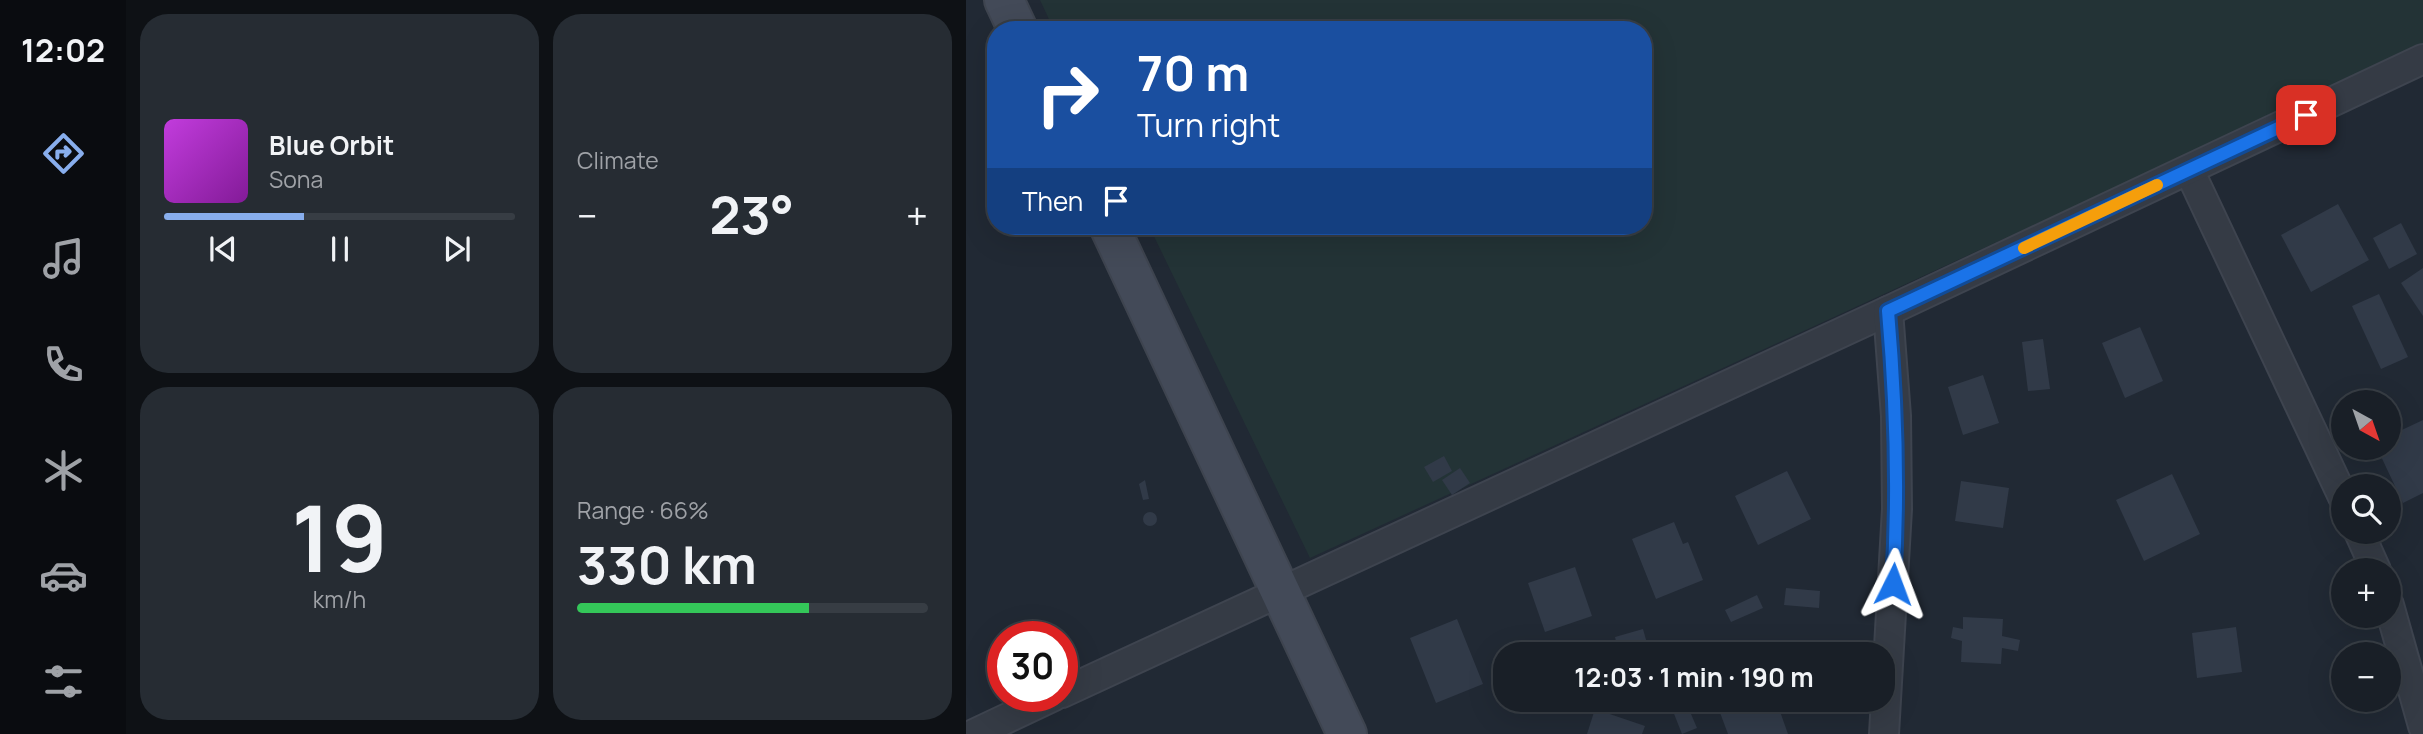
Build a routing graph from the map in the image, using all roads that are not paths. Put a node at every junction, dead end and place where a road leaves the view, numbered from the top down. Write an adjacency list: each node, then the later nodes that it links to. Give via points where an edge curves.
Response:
1 (1004, 0): 2 (street)
2 (1014, 21)
3 (2423, 58): 4 (street)
4 (2189, 170): 6 (street); 7 (street)
5 (1113, 235): 8 (street)
6 (1888, 311): 8 (street); 15 (street, via 1897,509)
7 (2332, 474)
8 (1279, 592): 10 (street); 13 (street)
9 (2395, 628): 12 (street)
10 (1078, 686)
11 (1020, 712): 14 (street)
12 (2423, 726)
13 (1352, 731)
14 (974, 734)
15 (1884, 734)

